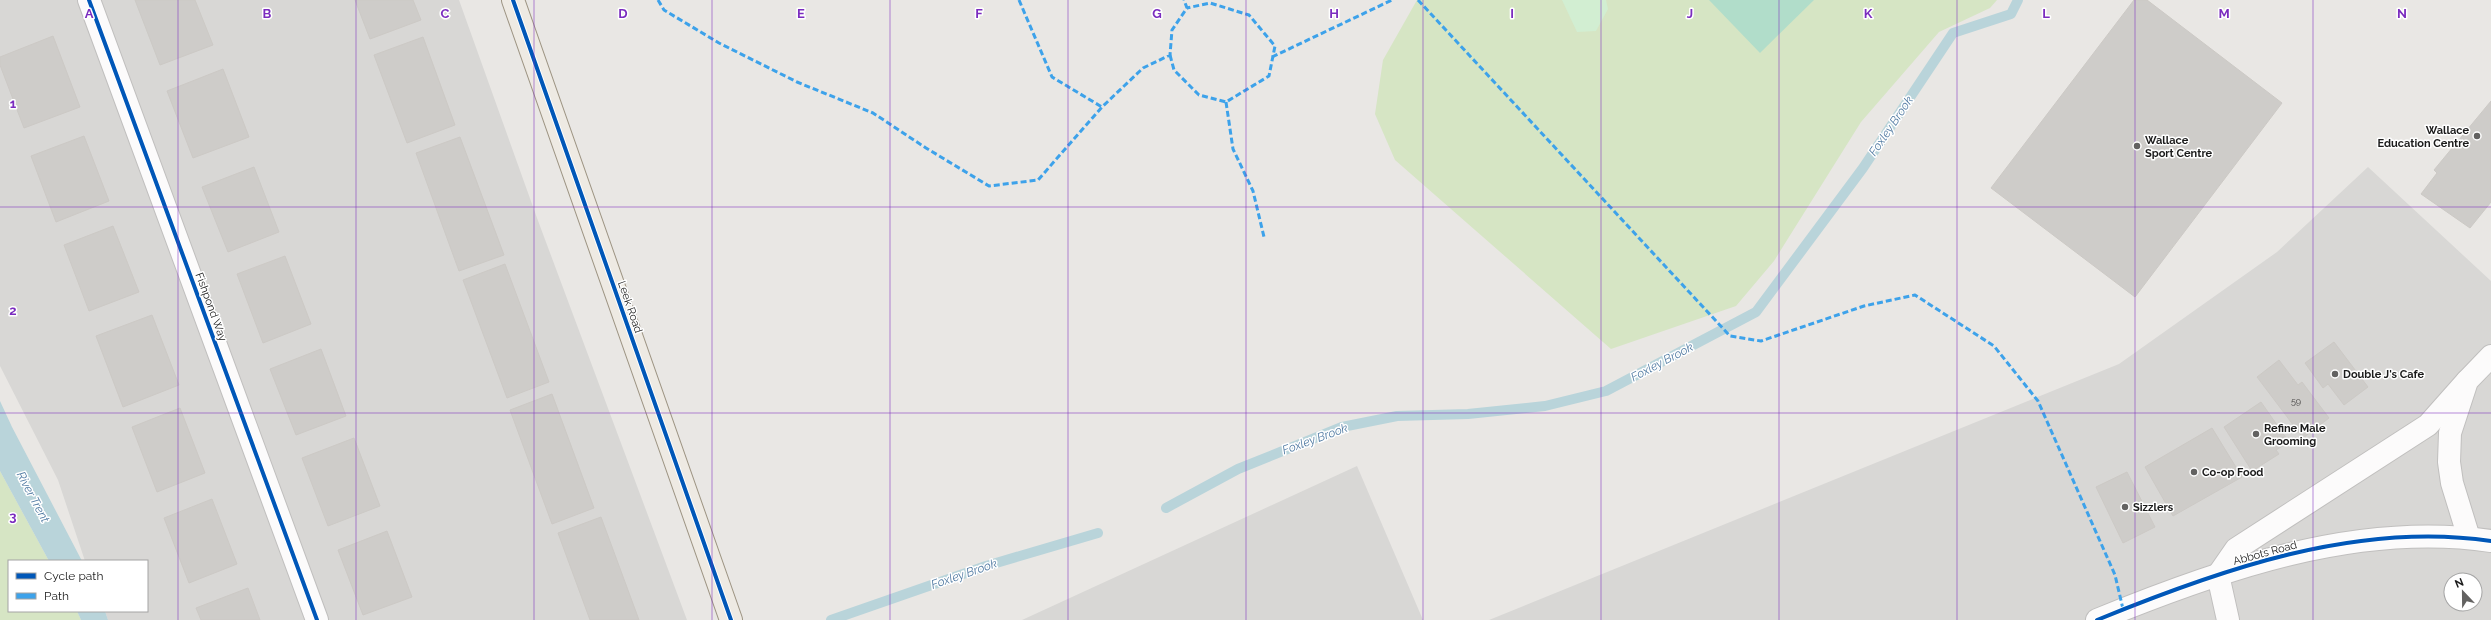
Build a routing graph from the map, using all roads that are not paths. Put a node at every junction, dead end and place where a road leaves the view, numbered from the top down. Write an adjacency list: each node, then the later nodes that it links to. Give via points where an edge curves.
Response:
1 (89, 0): 8 (street, Fishpond Way)
2 (513, 0): 9 (main road, Leek Road)
3 (2491, 356): 4 (street, Abbots Road)
4 (2467, 381): 5 (street, Abbots Road, via 2450,433 2449,462 2458,510); 7 (street, Abbots Road, via 2428,425 2236,549)
5 (2469, 538): 6 (street); 7 (street, Abbots Road, via 2396,538 2322,547)
6 (2491, 541)
7 (2218, 575): 10 (street, Abbots Road); 11 (street)
8 (317, 620)
9 (731, 620)
10 (2097, 620)
11 (2228, 620)

